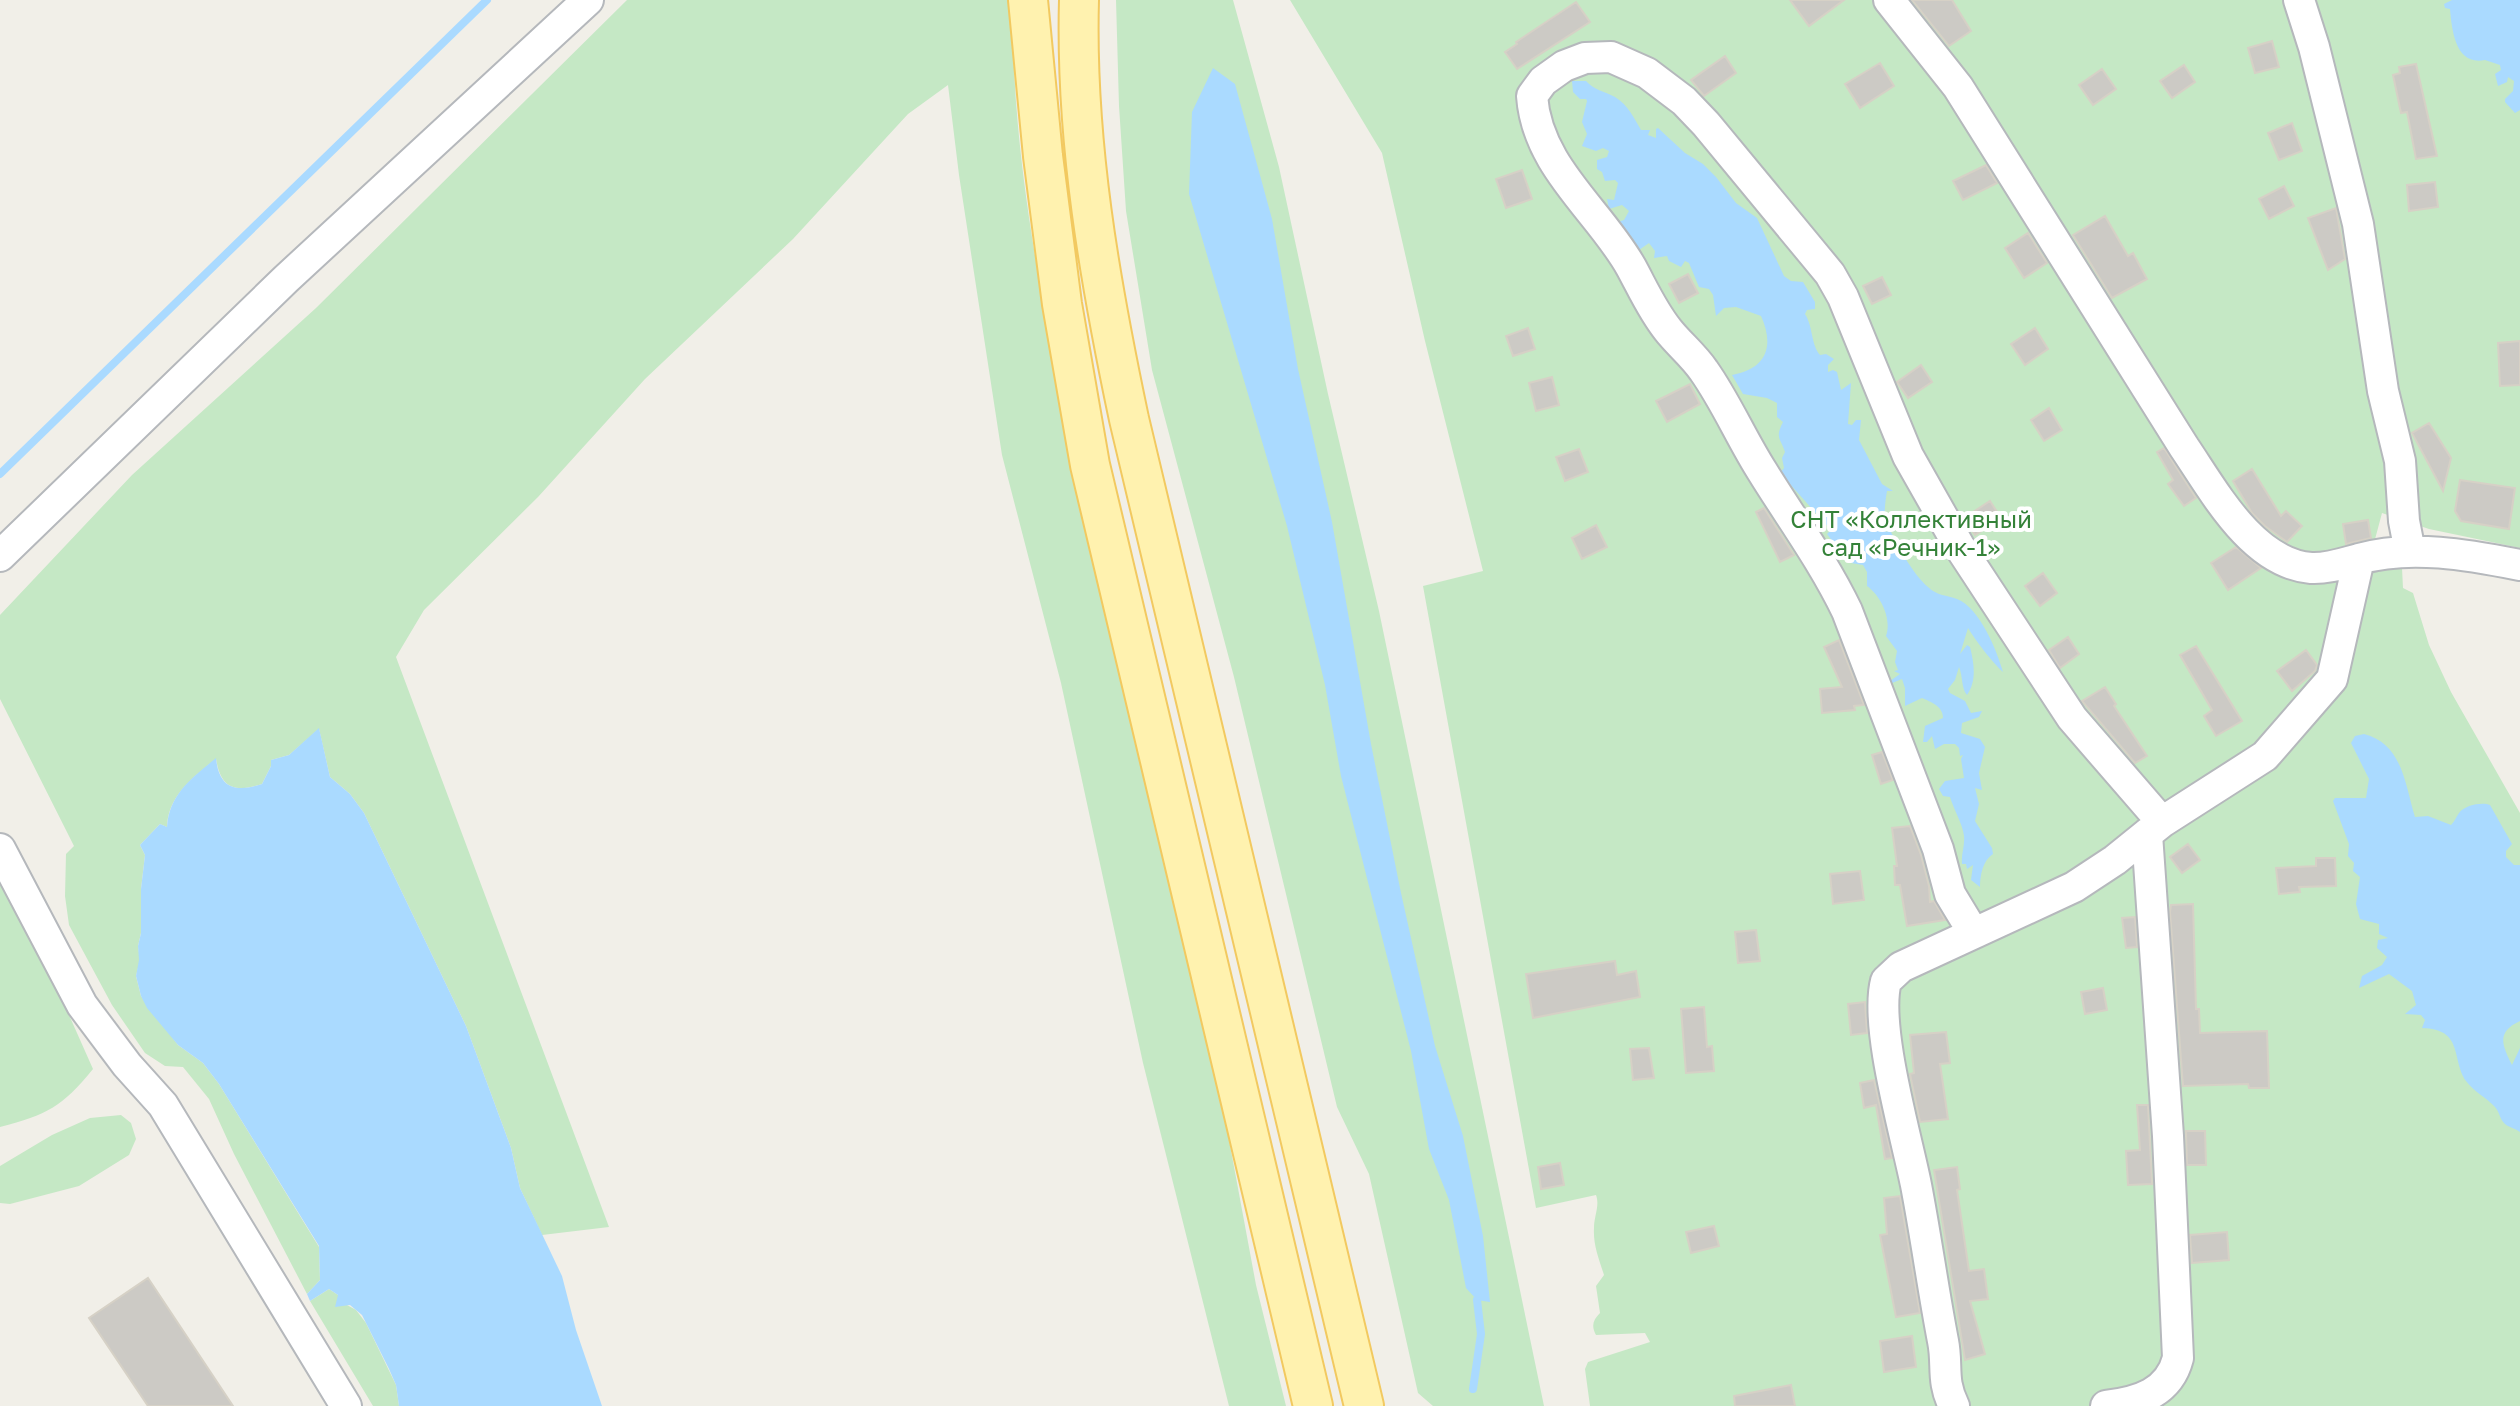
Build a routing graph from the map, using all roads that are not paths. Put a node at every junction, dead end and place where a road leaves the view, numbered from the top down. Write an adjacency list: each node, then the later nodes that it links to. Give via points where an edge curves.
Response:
1 (588, 0): 7 (street, via 286,279)
2 (1028, 0): 14 (main road, via 1060,289 1090,465)
3 (1079, 0): 15 (main road, via 1083,117 1106,312)
4 (1889, 0): 8 (street, via 1958,87 2184,447 2255,543 2276,557 2312,568)
5 (2299, 0): 6 (street, via 2358,224 2385,406 2400,461)
6 (2410, 552): 8 (street); 9 (street)
7 (0, 556)
8 (2359, 559): 10 (street, via 2332,679 2265,756)
9 (2520, 565)
10 (2155, 828): 12 (street, via 2074,887); 12 (street, via 2072,718 1959,546 1908,456 1843,297 1824,266 1706,124 1667,87 1611,57 1564,66 1532,96 1546,144 1564,178 1631,267 1654,312 1708,376 1833,582 1935,839 1950,894); 17 (street, via 2178,1358 2162,1387)
11 (0, 849): 13 (street, via 82,1005 163,1105)
12 (1973, 932): 16 (street, via 1901,967 1883,991 1890,1061 1943,1340 1945,1380)
13 (346, 1406)
14 (1313, 1406)
15 (1364, 1406)
16 (1954, 1406)
17 (2106, 1406)

